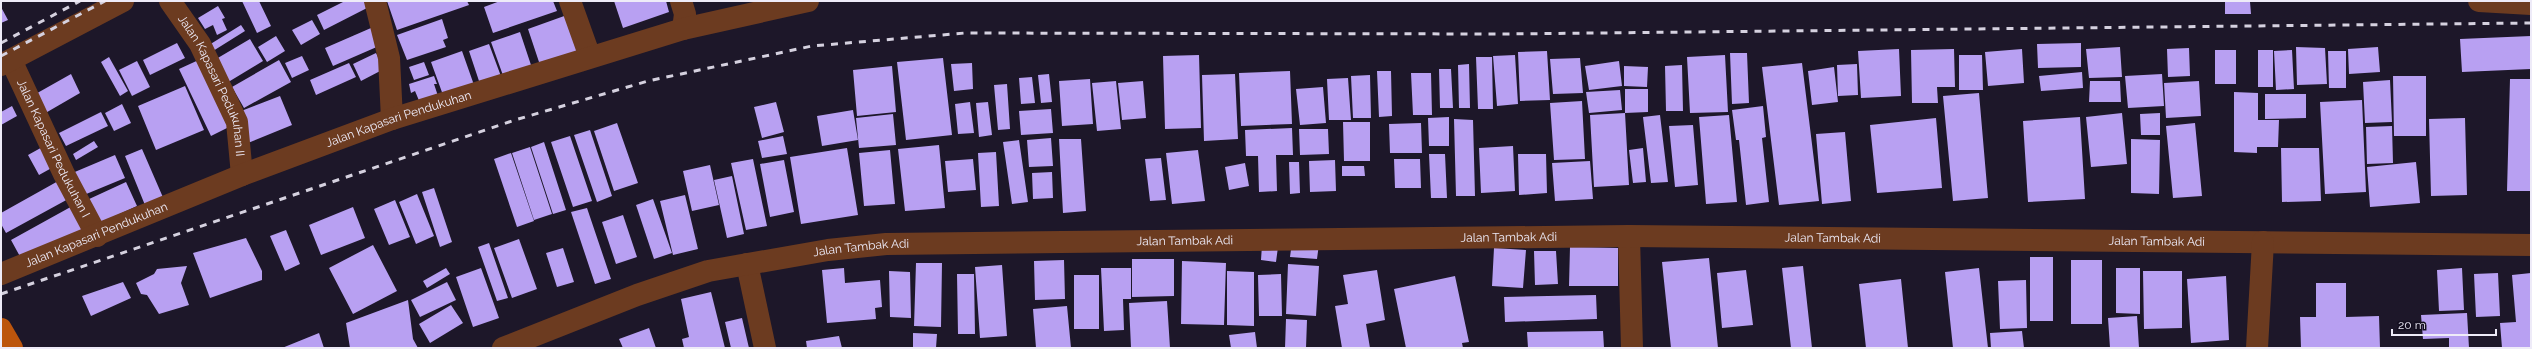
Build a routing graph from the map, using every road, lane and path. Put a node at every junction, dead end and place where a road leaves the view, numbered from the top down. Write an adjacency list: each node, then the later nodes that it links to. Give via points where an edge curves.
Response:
1 (123, 1): 11 (street)
2 (170, 1): 13 (street, Jalan Kapasari Pedukuhan II, via 200,44 237,122)
3 (375, 1): 12 (street, via 389,58)
4 (570, 1): 10 (street)
5 (681, 1): 9 (street, via 684,14)
6 (808, 1): 9 (street, Jalan Kapasari Pendukuhan)
7 (2479, 1): 8 (street)
8 (2531, 4)
9 (683, 29): 10 (street, Jalan Kapasari Pendukuhan)
10 (590, 57): 12 (street, Jalan Kapasari Pendukuhan)
11 (6, 62): 14 (street, Jalan Kapasari Pedukuhan I)
12 (392, 119): 13 (street, Jalan Kapasari Pendukuhan)
13 (242, 175): 14 (street, Jalan Kapasari Pendukuhan)
14 (97, 236): 19 (street, Jalan Kapasari Pendukuhan)
15 (1630, 236): 16 (street, Jalan Tambak Adi); 18 (street, Jalan Tambak Adi, via 886,244 828,250); 24 (street)
16 (2263, 242): 17 (street, Jalan Tambak Adi); 25 (street)
17 (2531, 245)
18 (747, 264): 22 (street, Jalan Tambak Adi, via 708,271 673,282); 23 (street)
19 (1, 274)
20 (1, 329): 21 (main road)
21 (12, 348)
22 (502, 348)
23 (765, 348)
24 (1632, 348)
25 (2257, 348)

